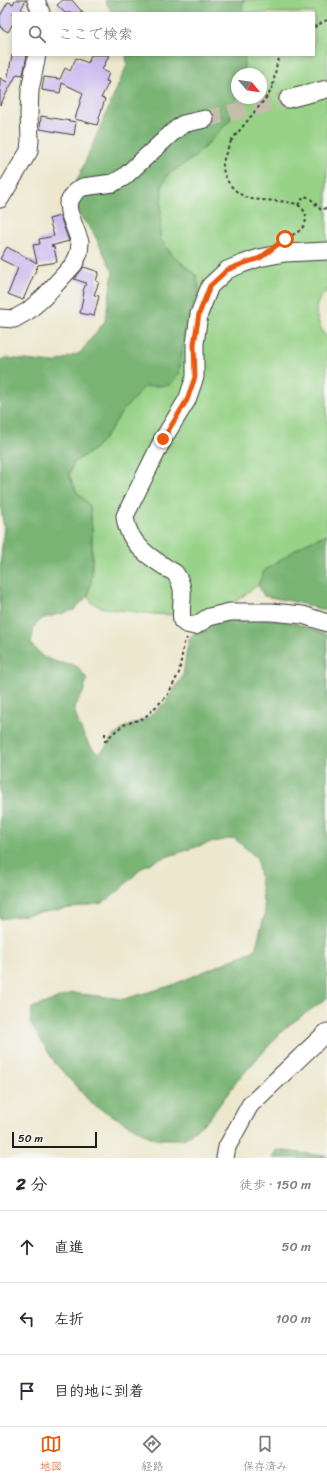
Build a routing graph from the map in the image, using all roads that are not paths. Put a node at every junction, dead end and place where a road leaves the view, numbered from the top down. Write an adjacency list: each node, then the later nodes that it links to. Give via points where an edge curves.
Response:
1 (36, 0): 2 (street)
2 (41, 12)
3 (37, 56): 7 (street, via 30,90 29,151)
4 (327, 89): 5 (street)
5 (288, 100)
6 (205, 119): 9 (street, via 183,124 124,177 113,183 76,190 68,202 68,212 80,242 80,252 74,264 28,311 14,318)
7 (0, 199)
8 (327, 251): 10 (street, via 284,253 260,258 227,270 210,286 199,314 194,344 195,377 187,400 163,439 125,516 129,532 144,552 179,578 183,595 182,620 186,624 195,626 209,617 230,612 303,615)
9 (0, 318)
10 (327, 623)
11 (327, 1032): 12 (street, via 250,1105 227,1147)
12 (225, 1158)

